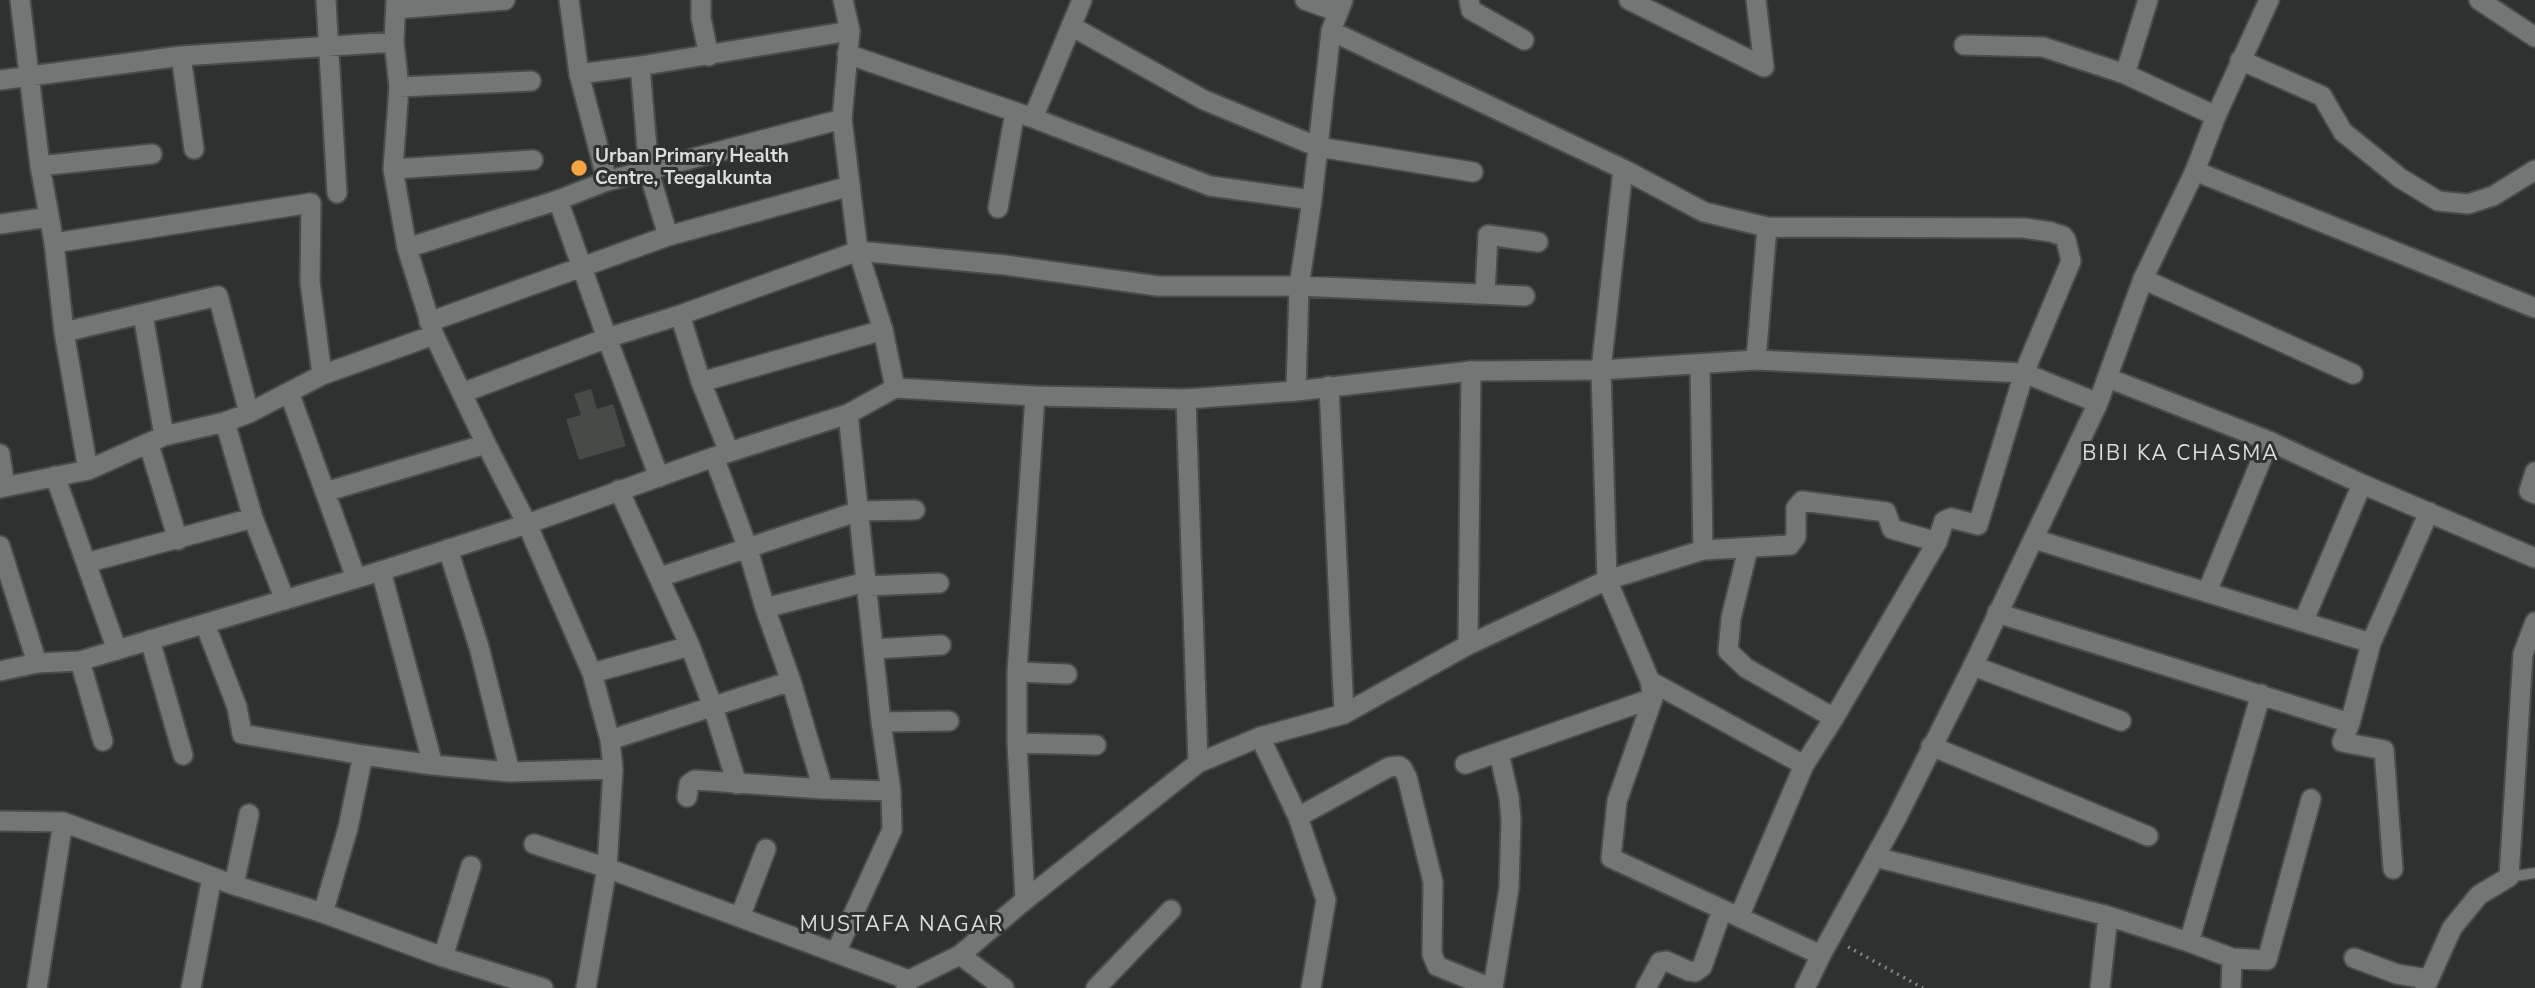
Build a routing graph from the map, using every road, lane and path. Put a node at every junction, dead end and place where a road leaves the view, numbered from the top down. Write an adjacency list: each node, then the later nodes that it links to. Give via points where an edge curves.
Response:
1 (20, 0): 32 (street)
2 (326, 0): 24 (street)
3 (505, 0): 15 (street)
4 (569, 0): 30 (street)
5 (701, 0): 27 (street)
6 (843, 0): 18 (street)
7 (1082, 0): 17 (street)
8 (1305, 0): 16 (street)
9 (1469, 0): 21 (street, via 1471,10)
10 (1629, 0): 11 (street, via 1764,67)
11 (1756, 0)
12 (2148, 0): 31 (street)
13 (2269, 0): 28 (street)
14 (2479, 0): 20 (street)
15 (396, 5): 22 (street)
16 (1341, 6): 19 (street)
17 (1071, 26): 36 (street); 39 (street, via 1204,100)
18 (850, 31): 25 (street); 27 (street)
19 (1331, 31): 39 (street); 45 (street)
20 (2535, 37)
21 (1524, 40)
22 (394, 43): 24 (street); 35 (street)
23 (1964, 45): 31 (street, via 2043,47)
24 (327, 46): 26 (street); 52 (street)
25 (847, 54): 36 (street); 38 (street)
26 (181, 56): 32 (street); 40 (street)
27 (709, 56): 29 (street)
28 (2241, 60): 37 (street); 46 (street, via 2322,96 2343,132 2400,178 2438,201 2468,204 2493,196)
29 (640, 66): 30 (street); 47 (street)
30 (579, 74): 50 (street)
31 (2125, 74): 37 (street)
32 (30, 76): 33 (street); 43 (street)
33 (0, 80)
34 (531, 81): 35 (street)
35 (399, 87): 44 (street)
36 (1024, 115): 54 (street, via 1210,186); 55 (street)
37 (2216, 116): 49 (street)
38 (842, 119): 47 (street); 51 (street)
39 (1318, 147): 48 (street); 54 (street)
40 (194, 149)
41 (152, 154): 43 (street)
42 (533, 160): 44 (street)
43 (40, 166): 56 (street)
44 (393, 169): 62 (street)
45 (1623, 169): 58 (street, via 1704,212); 78 (street)
46 (2535, 170)
47 (649, 172): 50 (street); 59 (street)
48 (1473, 172)
49 (2195, 172): 65 (street); 69 (street)
50 (607, 181): 53 (street)
51 (850, 186): 59 (street); 63 (street)
52 (337, 193)
53 (558, 200): 62 (street); 64 (street)
54 (1312, 201): 66 (street)
55 (998, 208)
56 (49, 218): 57 (street); 61 (street)
57 (0, 224)
58 (1766, 227): 76 (street); 80 (street, via 2024,228 2063,236 2071,261)
59 (668, 236): 64 (street)
60 (1538, 242): 67 (street, via 1488,235)
61 (54, 243): 74 (street); 82 (street, via 311,202 310,282)
62 (407, 248): 72 (street)
63 (858, 251): 66 (street, via 1158,286); 71 (street); 73 (street)
64 (582, 268): 72 (street); 75 (street)
65 (2143, 279): 81 (street); 83 (street)
66 (1299, 286): 67 (street); 88 (street)
67 (1485, 294): 68 (street)
68 (1525, 296)
69 (2535, 308)
70 (143, 315): 74 (street); 93 (street, via 218,296); 97 (street)
71 (680, 315): 75 (street); 84 (street)
72 (431, 328): 82 (street); 89 (street)
73 (883, 330): 84 (street); 86 (street)
74 (64, 332): 101 (street)
75 (607, 338): 89 (street); 104 (street)
76 (1756, 360): 77 (street); 80 (street)
77 (1700, 364): 78 (street); 122 (street)
78 (1601, 370): 79 (street); 128 (street)
79 (1471, 371): 85 (street); 141 (street)
80 (2024, 373): 92 (street); 117 (street, via 1978,525 1951,518 1944,521)
81 (2353, 374)
82 (322, 375): 87 (street)
83 (2108, 378): 92 (street); 96 (street)
84 (701, 382): 100 (street)
85 (1329, 386): 88 (street); 156 (street)
86 (895, 388): 90 (street); 94 (street)
87 (289, 391): 93 (street); 108 (street)
88 (1296, 391): 91 (street)
89 (462, 393): 98 (street)
90 (1035, 396): 91 (street); 149 (street)
91 (1186, 399): 171 (street)
92 (2098, 403): 116 (street)
93 (249, 413): 95 (street)
94 (848, 414): 100 (street); 111 (street)
95 (225, 422): 97 (street); 113 (street)
96 (2269, 440): 105 (street); 131 (street)
97 (157, 441): 101 (street); 115 (street)
98 (486, 444): 108 (street); 114 (street)
99 (0, 454): 106 (street)
100 (721, 455): 104 (street); 119 (street)
101 (89, 470): 103 (street)
102 (2535, 472): 109 (street, via 2529,491)
103 (55, 476): 106 (street); 124 (street)
104 (659, 477): 107 (street)
105 (2362, 484): 112 (street); 135 (street)
106 (2, 488)
107 (619, 490): 114 (street); 126 (street)
108 (325, 492): 127 (street)
109 (2535, 494)
110 (915, 510): 111 (street)
111 (859, 511): 119 (street); 130 (street)
112 (2429, 512): 123 (street); 139 (street)
113 (253, 518): 115 (street); 132 (street)
114 (527, 524): 120 (street); 150 (street)
115 (177, 540): 124 (street)
116 (2034, 540): 131 (street); 134 (street)
117 (1937, 542): 121 (street, via 1892,529 1886,512 1802,501 1796,508 1794,542); 157 (street)
118 (0, 546): 146 (street)
119 (747, 546): 126 (street); 133 (street)
120 (448, 549): 125 (street); 176 (street)
121 (1748, 549): 122 (street); 157 (street, via 1728,651 1746,668)
122 (1703, 550): 128 (street)
123 (2535, 558)
124 (86, 563): 144 (street)
125 (381, 571): 127 (street); 173 (street)
126 (660, 577): 142 (street)
127 (356, 579): 132 (street)
128 (1606, 580): 141 (street); 153 (street)
129 (939, 583): 130 (street)
130 (866, 584): 133 (street); 143 (street)
131 (2207, 592): 135 (street)
132 (285, 600): 137 (street)
133 (765, 608): 152 (street)
134 (1997, 613): 147 (street); 154 (street)
135 (2304, 620): 139 (street)
136 (2535, 622): 195 (street, via 2524,653)
137 (205, 624): 138 (street); 170 (street, via 237,707 242,734)
138 (150, 640): 144 (street); 169 (street)
139 (2371, 643): 161 (street)
140 (941, 645): 143 (street)
141 (1468, 645): 156 (street)
142 (690, 646): 150 (street); 155 (street)
143 (874, 649): 160 (street)
144 (117, 650): 145 (street)
145 (80, 662): 146 (street); 164 (street)
146 (37, 663): 148 (street)
147 (1973, 666): 159 (street); 167 (street)
148 (0, 671)
149 (1017, 672): 151 (street); 165 (street)
150 (592, 673): 163 (street)
151 (1067, 674)
152 (791, 681): 155 (street); 178 (street)
153 (1651, 689): 168 (street); 174 (street); 200 (street, via 1617,801 1611,858)
154 (2261, 694): 161 (street); 204 (street)
155 (713, 706): 163 (street); 177 (street)
156 (1344, 713): 162 (street)
157 (1834, 719): 174 (street)
158 (949, 721): 160 (street)
159 (2121, 721)
160 (881, 722): 179 (street)
161 (2350, 723): 192 (street, via 2342,742 2384,750)
162 (1260, 737): 171 (street); 183 (street)
163 (610, 740): 175 (street)
164 (103, 741)
165 (1017, 743): 166 (street); 197 (street)
166 (1096, 745)
167 (1931, 746): 186 (street); 189 (street)
168 (1499, 753): 172 (street); 221 (street, via 1511,820 1508,888)
169 (183, 755)
170 (363, 755): 173 (street); 199 (street)
171 (1198, 763): 197 (street)
172 (1465, 764)
173 (433, 765): 176 (street)
174 (1804, 765): 200 (street)
175 (613, 769): 176 (street); 191 (street)
176 (510, 772)
177 (737, 784): 178 (street); 180 (street, via 695,780)
178 (823, 789): 179 (street)
179 (891, 791): 205 (street, via 889,841)
180 (687, 797)
181 (2311, 799): 209 (street, via 2267,960)
182 (249, 814): 196 (street)
183 (1298, 817): 213 (street, via 1390,767 1402,768 1433,882 1432,954 1437,966); 220 (street, via 1326,900)
184 (0, 821): 185 (street)
185 (63, 822): 194 (street); 214 (street)
186 (2148, 836)
187 (534, 844): 191 (street)
188 (766, 849): 202 (street)
189 (1875, 857): 201 (street); 203 (street)
190 (471, 866): 208 (street)
191 (607, 868): 202 (street); 217 (street)
192 (2393, 869)
193 (2535, 873): 195 (lane)
194 (212, 877): 196 (street); 215 (street)
195 (2510, 877): 212 (street, via 2479,895 2452,928)
196 (234, 885): 199 (street)
197 (1025, 900): 206 (street)
198 (1171, 910): 219 (street)
199 (323, 913): 208 (street)
200 (1730, 913): 207 (street); 222 (street, via 1702,967 1695,972 1660,962)
201 (2108, 916): 204 (street); 225 (street)
202 (740, 917): 205 (street)
203 (1831, 937): 207 (street); 224 (path)
204 (2189, 942): 209 (street)
205 (836, 952): 211 (street)
206 (960, 955): 211 (street); 218 (street)
207 (1821, 955): 223 (street)
208 (443, 957): 216 (street)
209 (2232, 958): 226 (street)
210 (2354, 958): 212 (street)
211 (908, 984)
212 (2427, 984)
213 (1471, 985): 221 (street)
214 (37, 988)
215 (191, 988)
216 (543, 988)
217 (586, 988)
218 (1004, 988)
219 (1096, 988)
220 (1311, 988)
221 (1492, 988)
222 (1646, 988)
223 (1805, 988)
224 (1923, 988)
225 (2100, 988)
226 (2231, 988)

